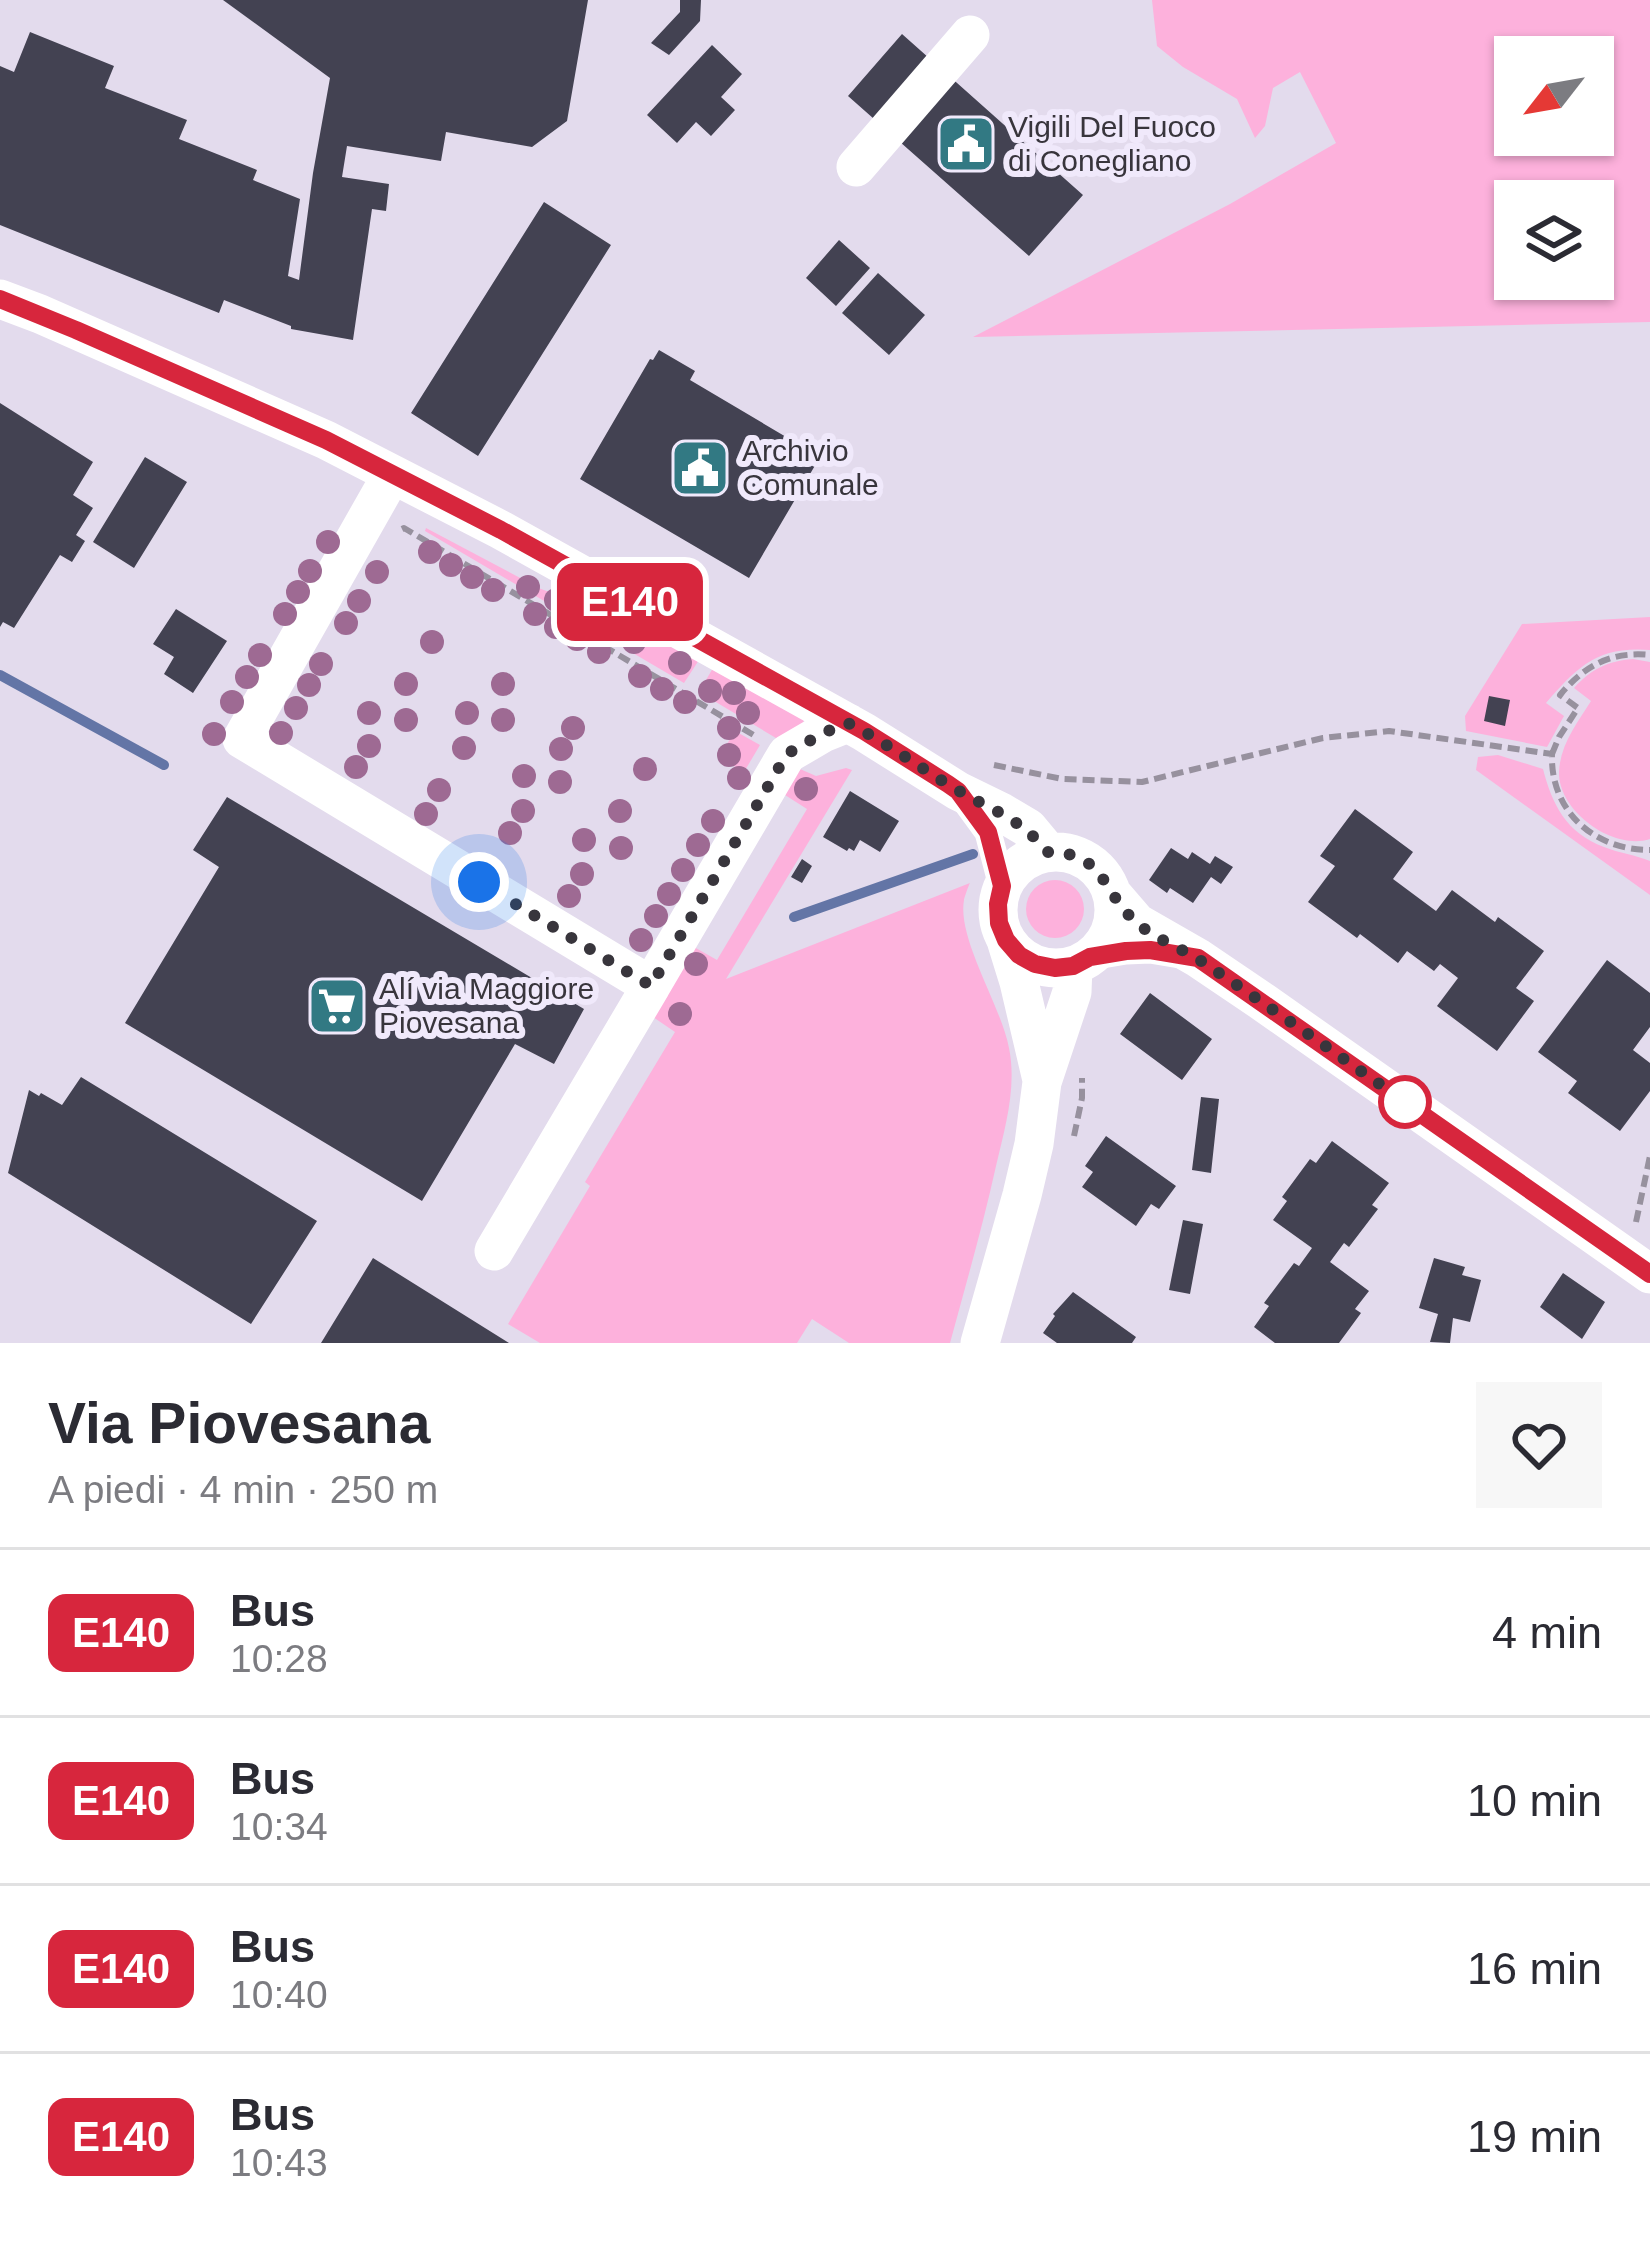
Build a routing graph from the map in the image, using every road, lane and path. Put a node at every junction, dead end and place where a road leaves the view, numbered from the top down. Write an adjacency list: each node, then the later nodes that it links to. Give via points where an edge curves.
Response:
1 (970, 36): 2 (street)
2 (856, 167)
3 (0, 299): 4 (street)
4 (391, 476): 7 (street); 19 (street, via 242,739)
5 (386, 535): 8 (path, via 404,528)
6 (1650, 655): 9 (path, via 1605,658 1570,684 1560,695 1578,708)
7 (848, 723): 11 (street); 19 (street, via 787,754)
8 (769, 744)
9 (1552, 754): 10 (path, via 1389,731 1322,738 1142,782); 12 (path, via 1556,791 1580,824 1611,843)
10 (990, 764)
11 (958, 791): 13 (street, via 1028,828); 14 (street, via 988,832)
12 (1650, 850)
13 (1048, 852): 14 (street, via 1023,861); 15 (street, via 1086,860)
14 (1002, 886): 16 (street)
15 (1112, 894): 17 (street, via 1137,923); 18 (street, via 1109,932)
16 (1006, 940): 18 (street, via 1035,964); 20 (street)
17 (1198, 958): 18 (street, via 1150,950); 24 (street)
18 (1082, 961): 20 (street)
19 (651, 986): 23 (street)
20 (1042, 1082): 25 (street, via 1022,1195)
21 (1650, 1156): 22 (path)
22 (1634, 1227)
23 (494, 1251)
24 (1650, 1274)
25 (980, 1343)

